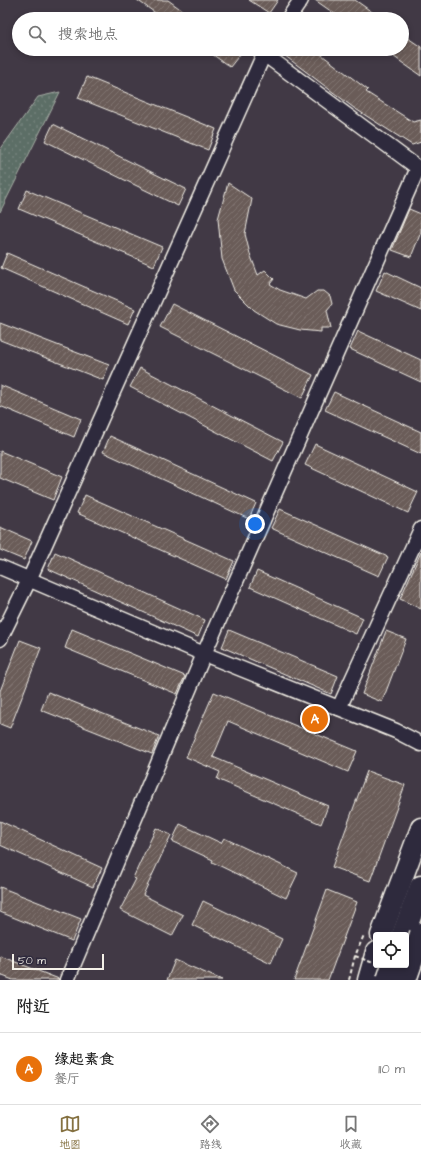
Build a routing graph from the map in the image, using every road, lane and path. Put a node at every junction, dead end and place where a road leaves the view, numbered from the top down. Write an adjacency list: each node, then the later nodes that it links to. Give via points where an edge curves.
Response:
1 (301, 0): 2 (street)
2 (293, 12)
3 (263, 56): 8 (street)
4 (272, 56): 5 (street)
5 (420, 168): 10 (street)
6 (421, 529): 11 (street)
7 (0, 567): 8 (street)
8 (29, 580): 9 (street); 10 (street)
9 (0, 639)
10 (204, 654): 11 (street); 23 (street)
11 (339, 708): 12 (street)
12 (421, 744)
13 (421, 828): 15 (main road)
14 (421, 887): 16 (highway)
15 (373, 932)
16 (404, 932)
17 (373, 933): 19 (path)
18 (421, 934): 27 (highway, bridge)
19 (355, 956): 21 (path, bridge); 24 (path)
20 (373, 962): 25 (main road)
21 (373, 963)
22 (392, 968): 26 (highway, bridge)
23 (67, 980)
24 (349, 980)
25 (368, 980)
26 (388, 980)
27 (405, 980)

